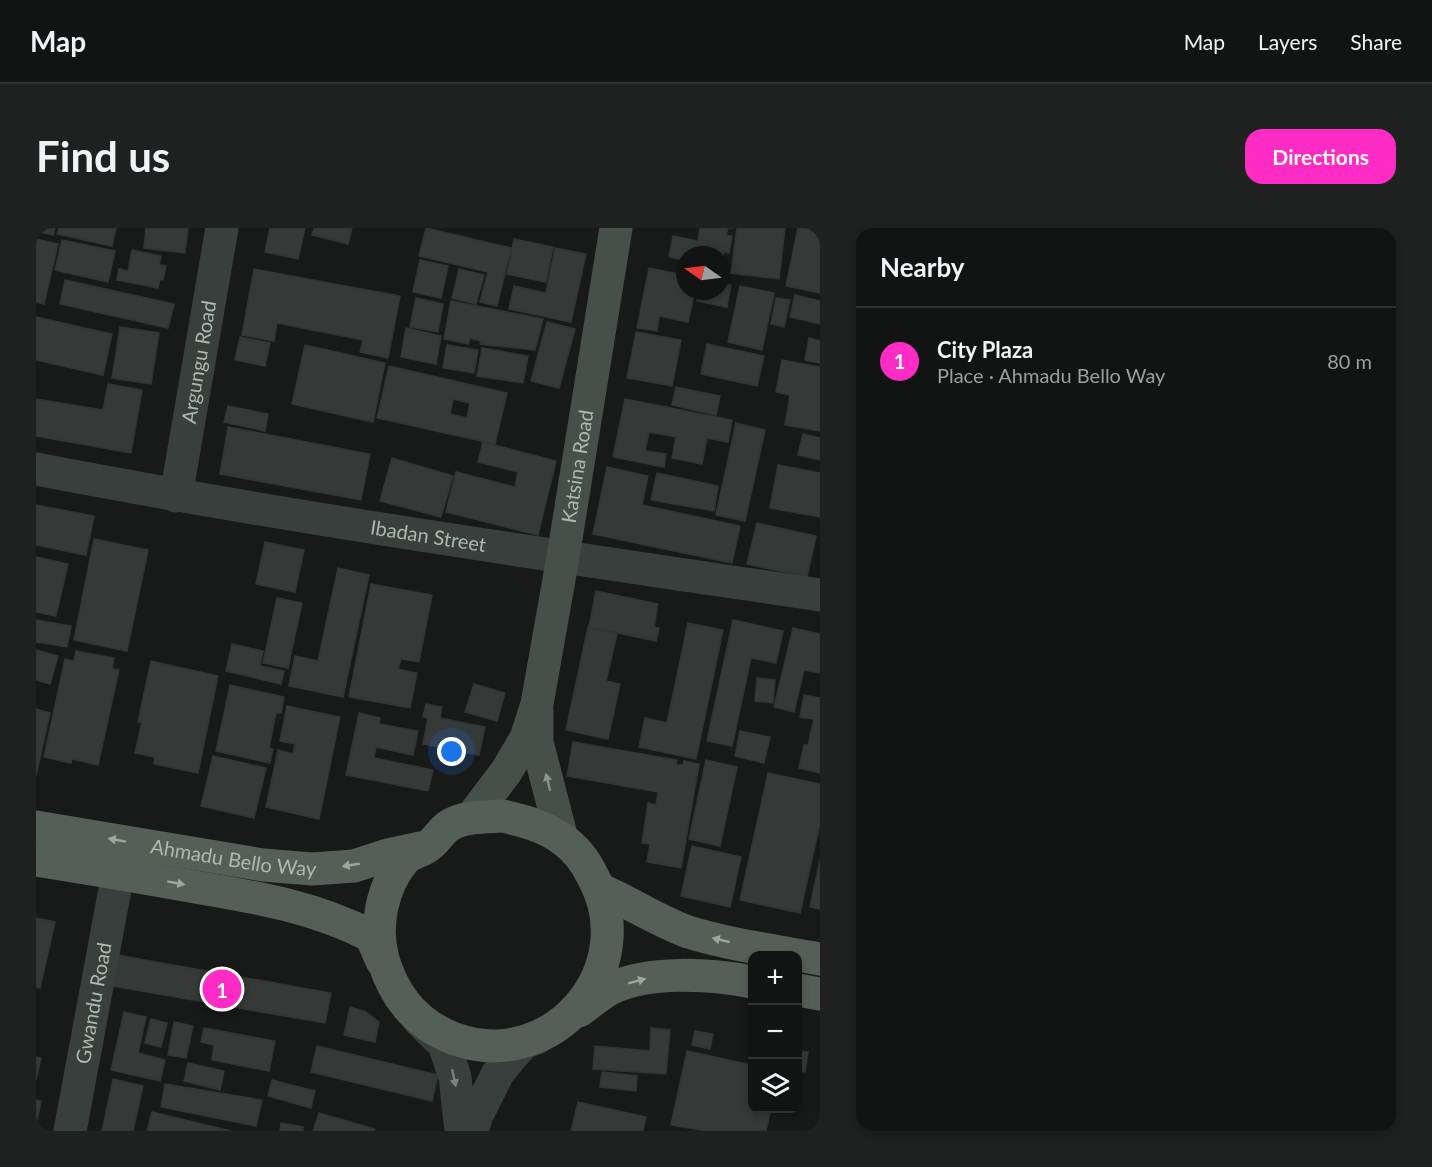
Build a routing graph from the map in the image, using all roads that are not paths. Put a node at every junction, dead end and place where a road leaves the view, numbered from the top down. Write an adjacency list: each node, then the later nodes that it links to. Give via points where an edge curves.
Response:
1 (222, 228): 4 (street, Argungu Road)
2 (616, 228): 5 (street, Katsina Road)
3 (36, 469): 4 (street, Ibadan Street)
4 (176, 496): 5 (street, Ibadan Street)
5 (563, 557): 6 (street, Ibadan Street); 7 (street, Katsina Road)
6 (820, 595)
7 (537, 704): 8 (street, Katsina Road, via 526,738 511,764); 10 (street, Katsina Road, one-way to 7, via 537,742)
8 (471, 818): 10 (main road, via 503,816 534,824); 11 (main road, via 449,825)
9 (36, 826): 11 (main road, Ahmadu Bello Way, one-way to 9, via 354,866 312,869 263,865)
10 (562, 839): 14 (main road, via 585,862)
11 (428, 847): 16 (main road, via 405,858 388,886 380,917 380,949)
12 (36, 860): 13 (main road, Ahmadu Bello Way)
13 (118, 873): 16 (main road, Ahmadu Bello Way, one-way to 16, via 247,896 341,920 371,936); 23 (street, Gwandu Road)
14 (601, 890): 15 (main road, one-way to 14, via 689,932); 21 (main road, via 608,925 604,960 591,992)
15 (820, 959)
16 (389, 980): 20 (main road)
17 (748, 981): 21 (main road, one-way to 17, via 610,989 643,979 685,975)
18 (802, 991): 19 (main road)
19 (820, 994)
20 (413, 1014): 22 (main road, via 440,1033 471,1045 504,1047); 24 (street, one-way to 24, via 444,1044 455,1077)
21 (568, 1019): 22 (main road)
22 (537, 1038): 25 (street, via 524,1043 498,1073)
23 (70, 1131)
24 (461, 1131)
25 (472, 1131)

